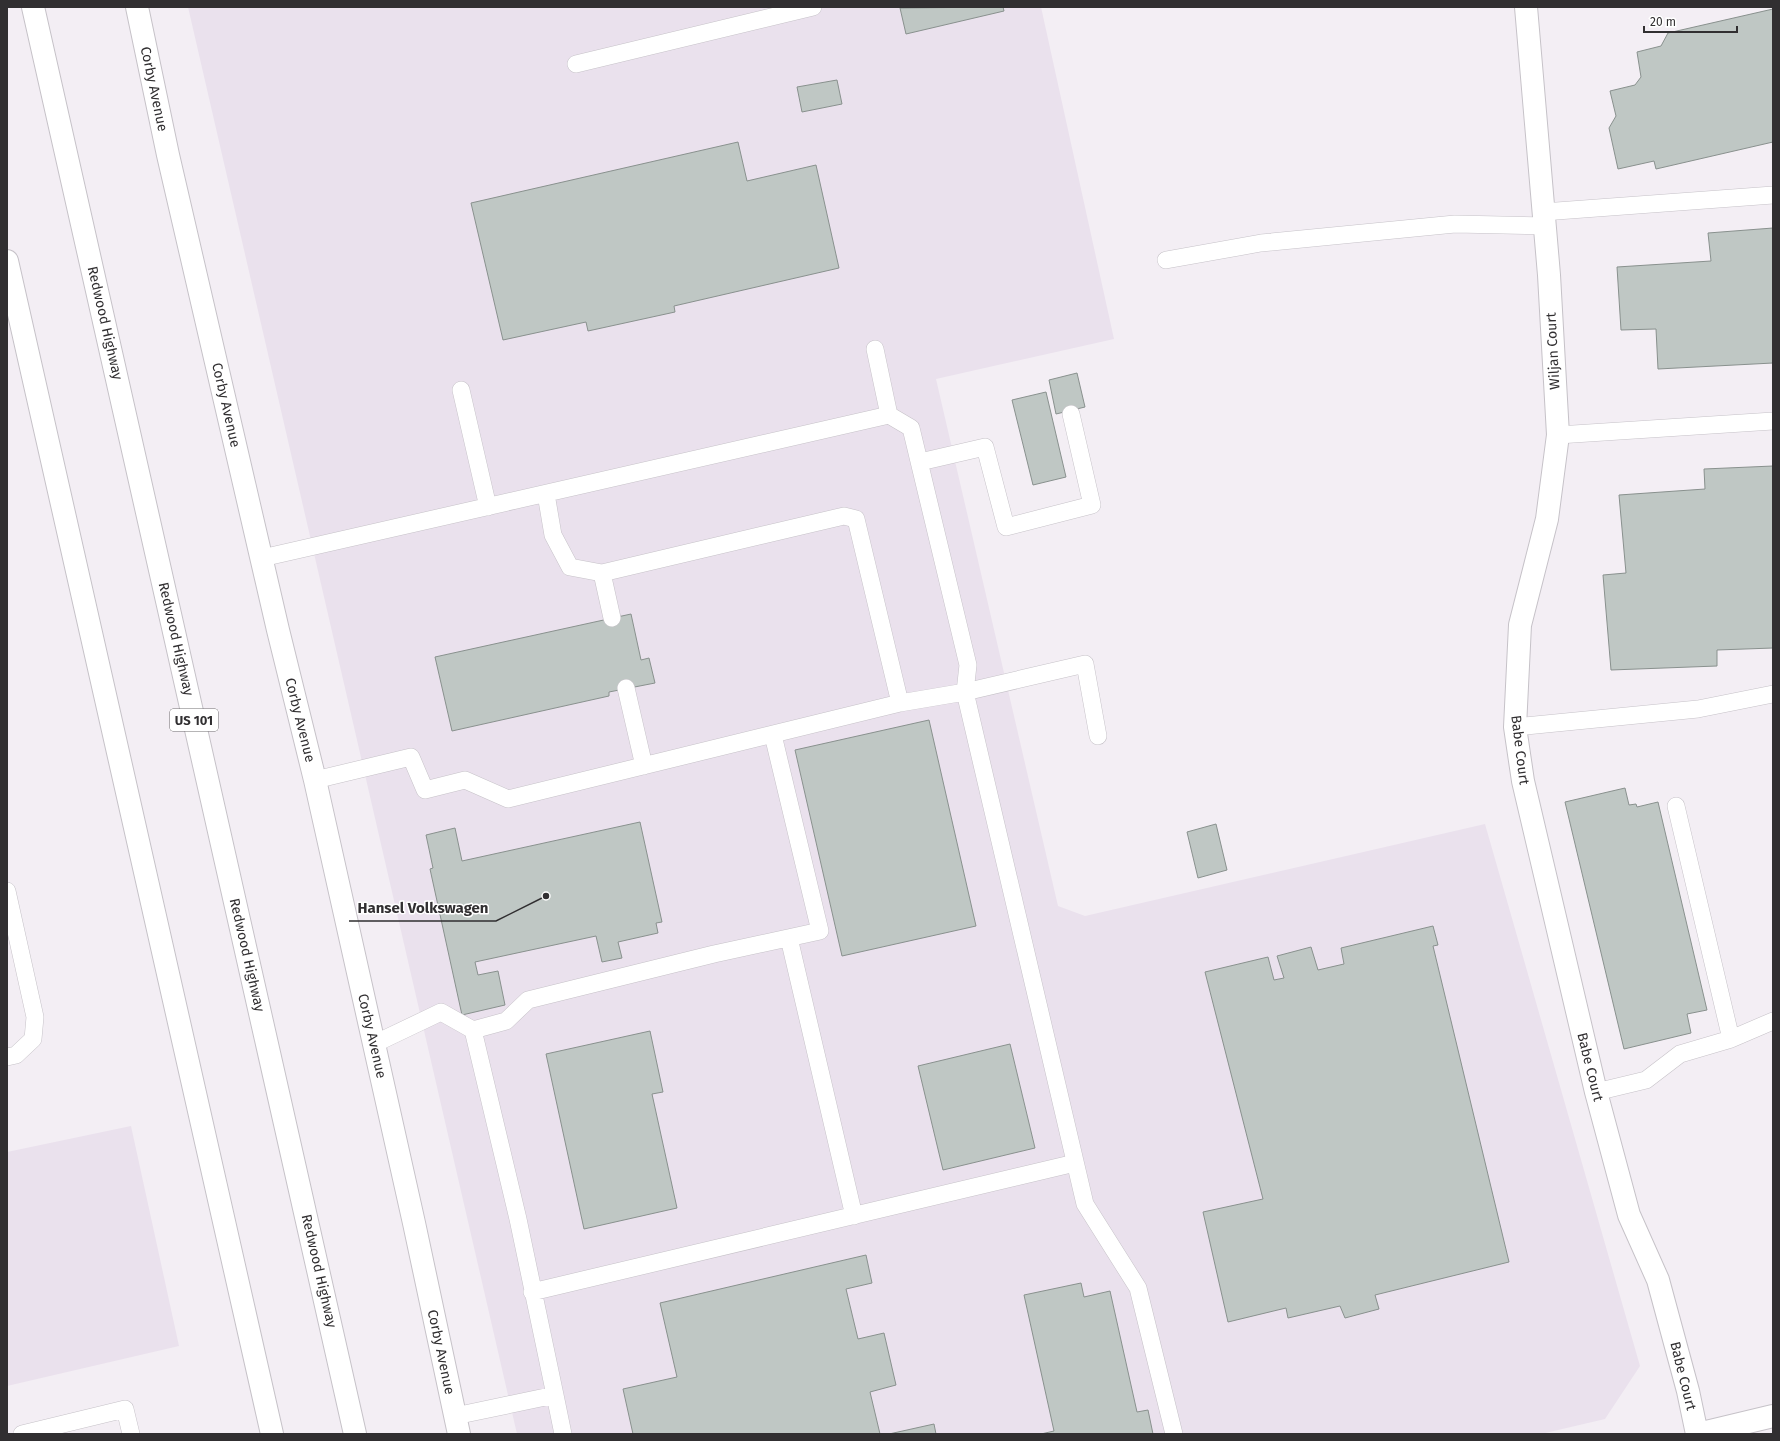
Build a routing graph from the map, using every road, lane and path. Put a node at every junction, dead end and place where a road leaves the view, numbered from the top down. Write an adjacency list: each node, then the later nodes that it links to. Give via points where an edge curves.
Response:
1 (33, 7): 50 (main road, Redwood Highway / US 101)
2 (137, 7): 19 (main road, Corby Avenue, via 168,155)
3 (813, 7): 5 (lane)
4 (1526, 7): 7 (main road, Wiljan Court)
5 (576, 64)
6 (1773, 195): 7 (lane)
7 (1544, 219): 8 (lane, via 1456,224 1261,243); 15 (main road, Wiljan Court)
8 (1166, 260)
9 (7, 261): 49 (main road)
10 (875, 349): 13 (lane)
11 (461, 390): 18 (lane)
12 (1071, 414): 16 (lane, via 1092,505 1006,527 985,447)
13 (889, 415): 16 (lane, via 911,428); 17 (lane)
14 (1773, 421): 15 (lane)
15 (1558, 435): 23 (main road, Wiljan Court, via 1547,519 1520,625)
16 (920, 462): 24 (lane, via 968,665)
17 (546, 494): 18 (lane); 20 (lane, via 553,535 570,567)
18 (488, 507): 19 (lane)
19 (262, 558): 31 (main road, Corby Avenue)
20 (602, 573): 21 (lane); 26 (lane, via 844,516 856,519)
21 (612, 618)
22 (626, 688): 30 (lane)
23 (1516, 691): 27 (main road, Babe Court)
24 (965, 692): 26 (lane); 29 (lane, via 1085,664); 41 (lane)
25 (1773, 694): 27 (lane, via 1698,709)
26 (900, 704): 28 (lane)
27 (1515, 727): 40 (main road, Babe Court, via 1523,781)
28 (774, 735): 30 (lane); 34 (lane, via 820,931)
29 (1098, 736)
30 (644, 766): 31 (lane, via 508,799 465,780 425,790 411,757)
31 (315, 780): 38 (main road, Corby Avenue)
32 (1676, 806): 37 (lane)
33 (7, 891): 39 (lane, via 35,1017 33,1039 16,1055)
34 (788, 938): 36 (lane, via 528,1000 506,1021); 42 (lane)
35 (1773, 1021): 37 (lane)
36 (473, 1030): 38 (lane, via 441,1012); 43 (lane, via 518,1219)
37 (1731, 1039): 40 (lane, via 1680,1054 1646,1080)
38 (374, 1044): 46 (main road, Corby Avenue)
39 (7, 1057)
40 (1596, 1092): 53 (main road, Babe Court, via 1628,1215 1658,1280)
41 (1075, 1163): 42 (lane); 52 (lane, via 1085,1204 1138,1288)
42 (854, 1216): 43 (lane)
43 (532, 1292): 44 (lane)
44 (555, 1395): 46 (lane); 51 (lane)
45 (1773, 1416): 53 (main road)
46 (457, 1425)
47 (29, 1433): 48 (lane, via 126,1409)
48 (131, 1434)
49 (272, 1434)
50 (356, 1434)
51 (564, 1434)
52 (1174, 1434)
53 (1697, 1434)

